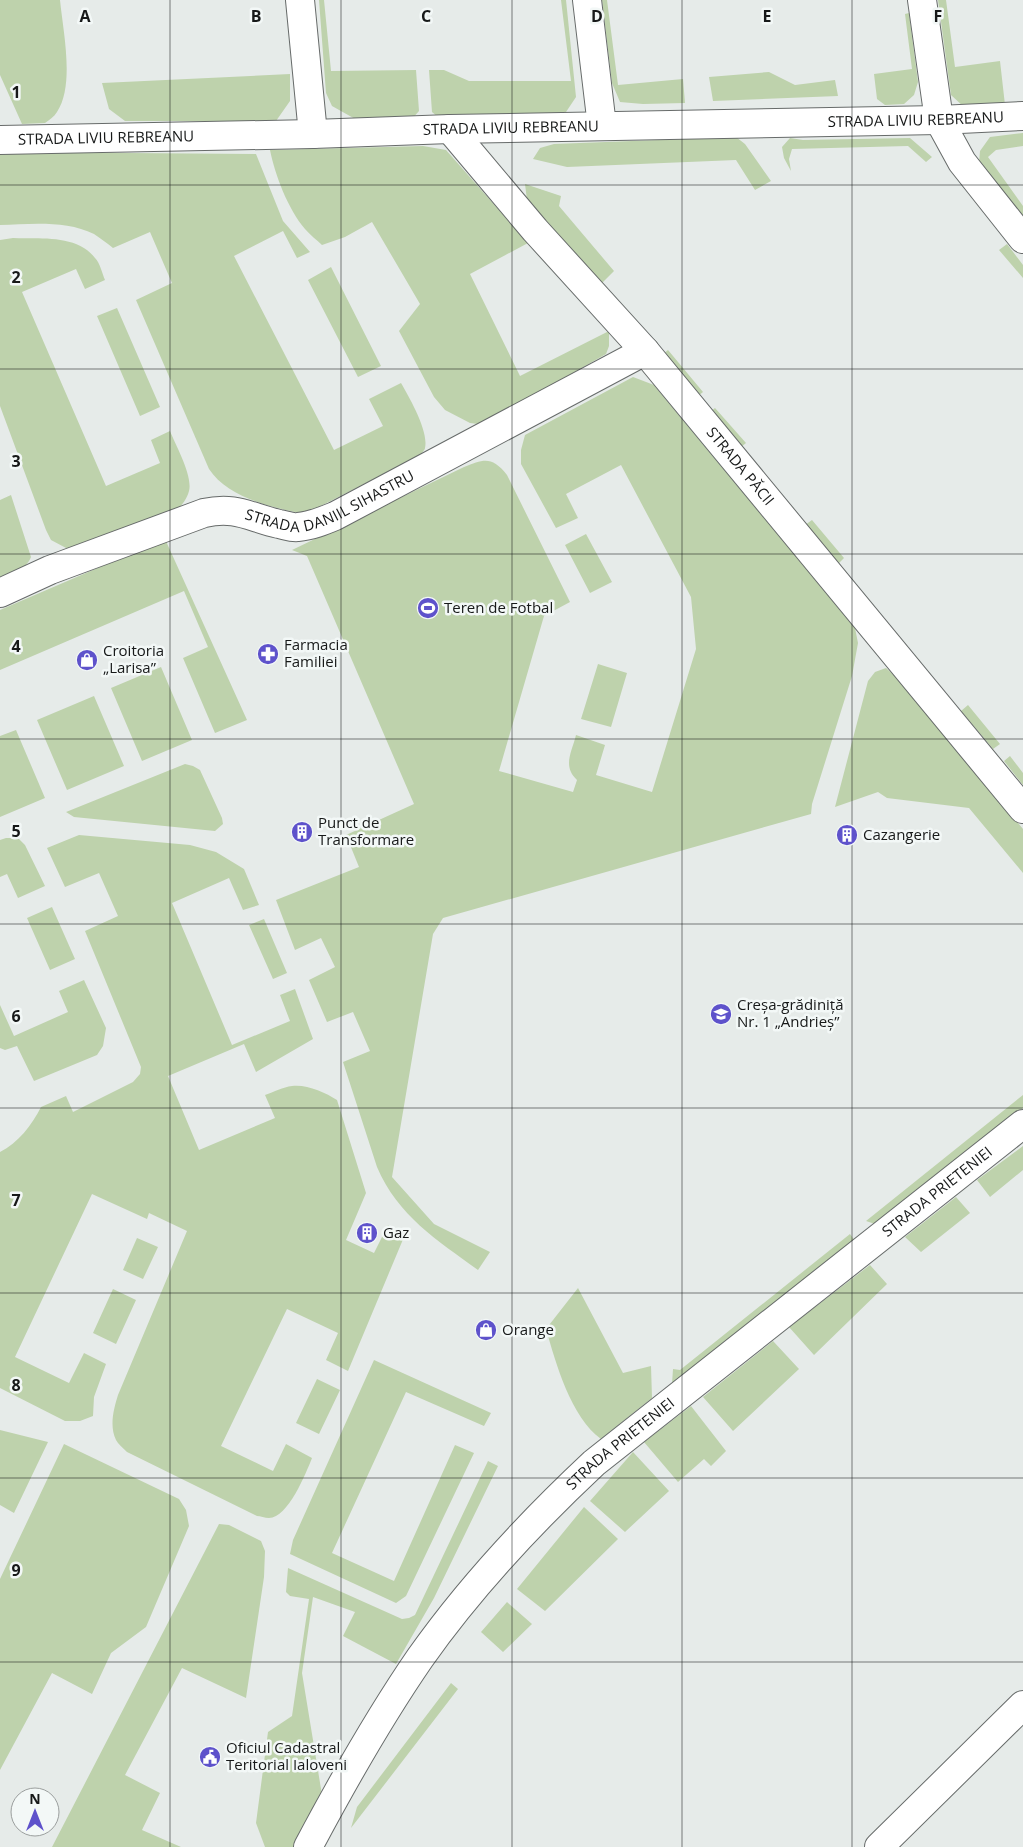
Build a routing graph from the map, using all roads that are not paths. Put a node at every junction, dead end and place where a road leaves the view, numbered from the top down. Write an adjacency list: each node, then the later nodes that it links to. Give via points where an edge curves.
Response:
1 (300, 0): 8 (street)
2 (587, 0): 6 (street)
3 (922, 0): 5 (street)
4 (1023, 116): 5 (street, STRADA LIVIU REBREANU)
5 (939, 120): 6 (street, STRADA LIVIU REBREANU); 10 (street, via 962,162)
6 (602, 126): 7 (street, STRADA LIVIU REBREANU)
7 (450, 129): 8 (street, STRADA LIVIU REBREANU); 11 (street, STRADA PĂCII, via 535,230)
8 (313, 134): 9 (street, STRADA LIVIU REBREANU)
9 (0, 140)
10 (1023, 239)
11 (645, 351): 12 (street, STRADA DANIIL SIHASTRU, via 335,516 314,524 296,528 241,512 217,510 50,570); 13 (street, STRADA PĂCII)
12 (0, 592)
13 (1023, 809)
14 (1023, 1124): 16 (street, STRADA PRIETENIEI, via 594,1463 567,1488 502,1556 420,1658 346,1775)
15 (1023, 1704): 17 (street)
16 (308, 1847)
17 (879, 1847)

